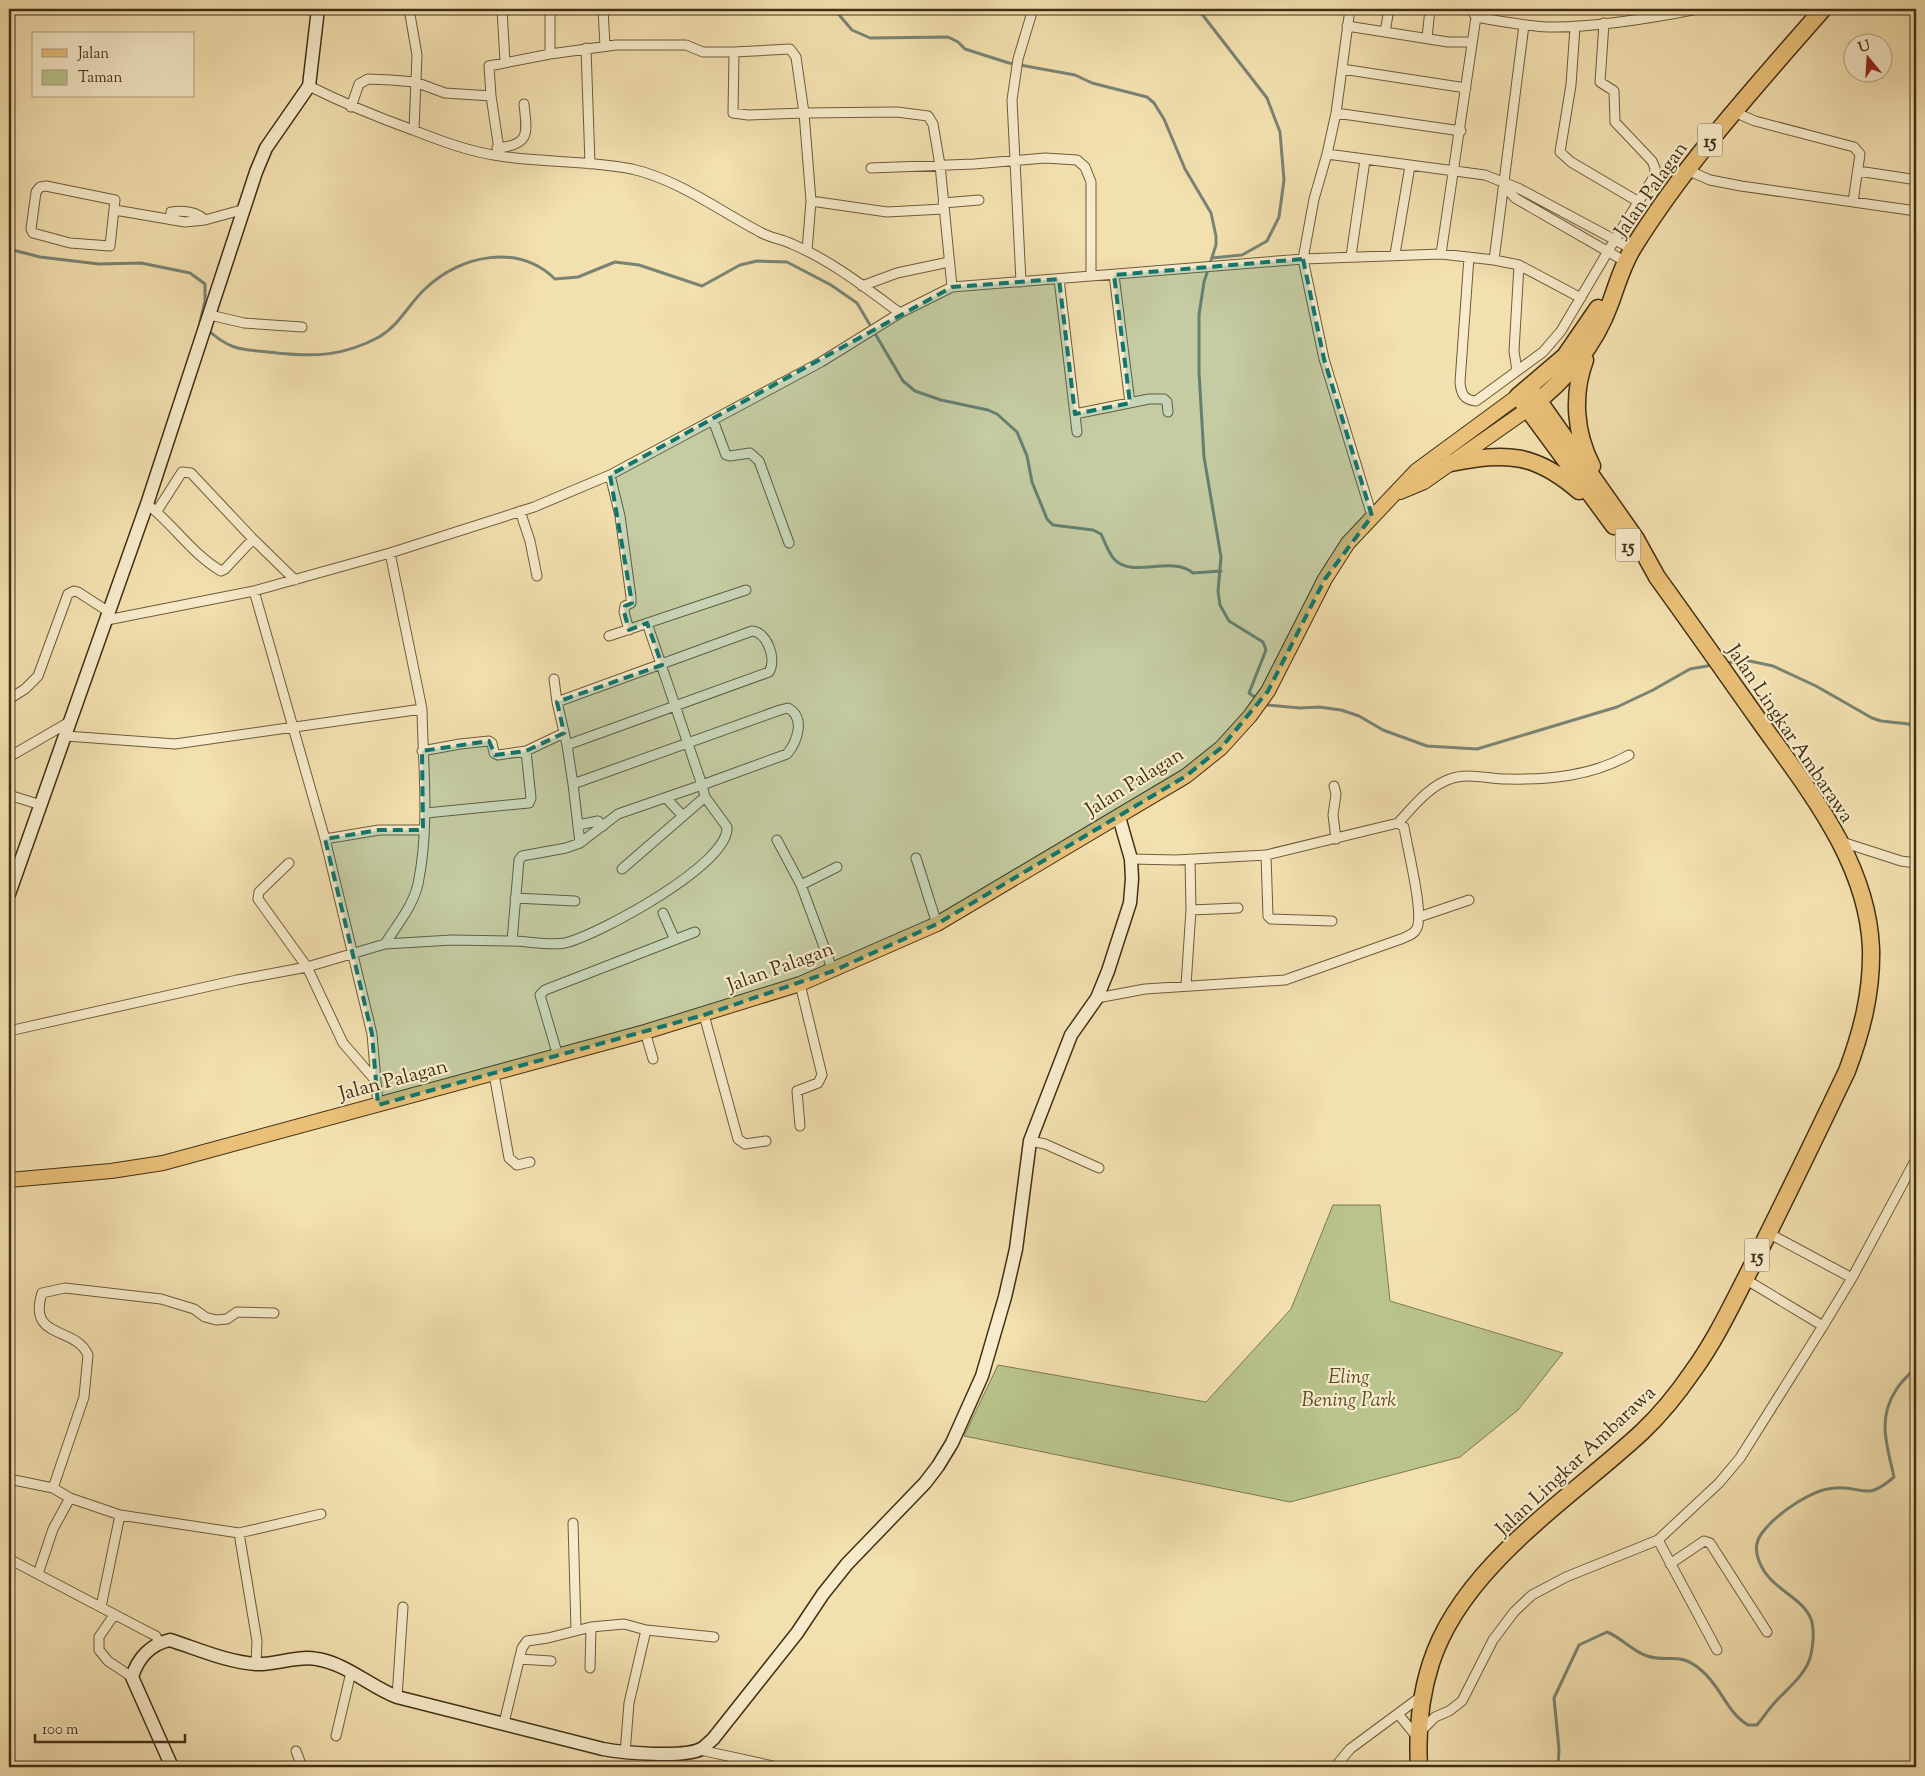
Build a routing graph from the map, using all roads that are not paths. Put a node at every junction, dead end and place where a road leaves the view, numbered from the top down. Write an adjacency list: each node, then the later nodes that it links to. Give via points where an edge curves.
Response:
1 (318, 9): 27 (street)
2 (409, 9): 26 (street, via 417,55)
3 (502, 9): 24 (street)
4 (550, 9): 23 (street)
5 (603, 9): 20 (street)
6 (1033, 9): 39 (street, via 1018,59 1012,100)
7 (1350, 9): 15 (street)
8 (1389, 9): 17 (street)
9 (1430, 9): 18 (street)
10 (1693, 9): 13 (street)
11 (1823, 9): 32 (highway, Jalan Palagan / 15)
12 (1474, 13): 14 (street); 19 (street)
13 (1604, 23): 16 (street); 52 (street, via 1600,82 1614,91 1615,122 1655,168 1649,187)
14 (1524, 25): 16 (street); 49 (street)
15 (1347, 26): 17 (street); 25 (street)
16 (1575, 26): 52 (street, via 1571,85 1560,152 1566,159)
17 (1385, 32): 18 (street)
18 (1427, 38): 19 (street)
19 (1471, 42): 28 (street)
20 (605, 46): 21 (street); 22 (street, via 686,45 703,52)
21 (586, 48): 23 (street); 41 (street)
22 (734, 52): 33 (street, via 790,49 796,56); 33 (street, via 734,112 748,115)
23 (550, 54): 24 (street)
24 (505, 62): 29 (street, via 488,66)
25 (1342, 69): 28 (street); 34 (street)
26 (415, 82): 29 (street, via 445,93); 31 (street, via 363,81); 35 (street)
27 (308, 86): 31 (street); 57 (street, via 266,148)
28 (1466, 88): 36 (street)
29 (491, 96): 37 (street)
30 (524, 104): 37 (street, via 525,137)
31 (351, 107): 35 (street)
32 (1734, 112): 45 (highway, Jalan Palagan / 15); 47 (street, via 1769,125 1854,147 1860,154)
33 (804, 113): 42 (street, via 897,112 928,116 933,124); 51 (street)
34 (1336, 113): 36 (street); 38 (street)
35 (414, 130): 37 (street, via 482,153)
36 (1461, 131): 46 (street)
37 (498, 152): 41 (street)
38 (1327, 154): 40 (street); 67 (street, via 1314,199)
39 (1015, 160): 42 (street); 72 (street, via 1066,158 1078,160 1085,167 1091,182); 74 (street)
40 (1365, 160): 43 (street); 64 (street)
41 (590, 164): 60 (street, via 632,169 666,180 761,233)
42 (940, 165): 44 (street); 55 (street)
43 (1410, 166): 46 (street); 62 (street)
44 (871, 168)
45 (1686, 170): 53 (street, via 1741,186); 65 (highway, Jalan Palagan / 15)
46 (1454, 171): 49 (street, via 1485,175); 63 (street)
47 (1858, 171): 48 (street); 53 (street)
48 (1916, 182)
49 (1502, 183): 59 (street, via 1518,188); 61 (street, via 1515,198); 68 (street)
50 (979, 200): 55 (street)
51 (810, 201): 55 (street, via 887,212); 60 (street)
52 (1639, 202): 59 (street)
53 (1853, 202): 58 (street)
54 (1916, 204): 58 (street)
55 (943, 206): 69 (street)
56 (115, 210): 56 (street, via 112,243 108,247 35,235 31,229 36,192 40,187 116,200); 57 (street, via 185,222)
57 (245, 210): 80 (street)
58 (1916, 211)
59 (1614, 241): 61 (street); 65 (street)
60 (807, 251): 76 (street)
61 (1606, 253): 65 (street); 78 (street)
62 (1395, 254): 63 (street); 64 (street)
63 (1441, 254): 66 (street)
64 (1351, 256): 67 (street)
65 (1629, 256): 75 (highway, Jalan Palagan / 15)
66 (1469, 257): 68 (street); 83 (street, via 1461,391 1469,400 1476,401)
67 (1303, 259): 71 (street); 96 (street, via 1324,359)
68 (1494, 260): 70 (street)
69 (949, 262): 76 (street, via 897,273); 77 (street)
70 (1519, 265): 78 (street); 83 (street, via 1514,351)
71 (1114, 275): 72 (street); 85 (street)
72 (1091, 276): 73 (street)
73 (1059, 279): 74 (street); 87 (street)
74 (1021, 282): 77 (street)
75 (1616, 285): 82 (highway, Jalan Palagan / 15); 84 (highway, Jalan Palagan / 15, via 1565,356)
76 (862, 286): 79 (street)
77 (952, 287): 79 (street)
78 (1580, 298): 83 (street, via 1562,332 1543,352)
79 (900, 314): 88 (street, via 821,362)
80 (207, 324): 81 (street, via 244,322); 93 (street)
81 (302, 327)
82 (1588, 350): 84 (highway, Jalan Palagan / 15, via 1570,373); 94 (highway, 15, via 1580,373 1576,403 1579,433)
83 (1517, 371)
84 (1529, 398): 90 (main road, Jalan Palagan); 92 (main road, Jalan Palagan, via 1416,471); 94 (highway, Jalan Lingkar Ambarawa / 15)
85 (1130, 404): 86 (street, via 1164,399); 87 (street)
86 (1168, 412)
87 (1075, 414): 89 (street)
88 (713, 420): 91 (street); 98 (street, via 726,455 750,453 759,461)
89 (1077, 432)
90 (1451, 463): 92 (main road, Jalan Palagan, via 1424,482); 94 (highway, via 1479,457 1508,456 1536,462)
91 (610, 475): 95 (street); 106 (street, via 620,516 632,597 631,603 623,610)
92 (1393, 496): 96 (main road, Jalan Palagan)
93 (152, 507): 97 (street, via 221,571 226,570); 97 (street, via 186,471); 104 (street)
94 (1607, 508): 141 (highway, Jalan Lingkar Ambarawa / 15, via 1630,547 1657,577 1808,789)
95 (520, 511): 99 (street); 100 (street)
96 (1372, 516): 133 (main road, Jalan Palagan, via 1348,543 1325,579 1268,691 1250,716 1221,748 1186,776)
97 (253, 539): 101 (street)
98 (789, 543)
99 (390, 553): 101 (street); 113 (street)
100 (537, 576)
101 (295, 580): 102 (street)
102 (254, 590): 104 (street); 115 (street)
103 (746, 590): 105 (street)
104 (108, 616): 110 (street, via 78,592 68,594 38,676); 114 (street)
105 (647, 624): 106 (street); 108 (street)
106 (629, 630): 107 (street)
107 (609, 636)
108 (662, 665): 111 (street); 112 (street); 112 (street, via 757,631 763,636 771,655 769,672)
109 (554, 679): 111 (street)
110 (9, 699)
111 (557, 702): 116 (street)
112 (675, 704): 118 (street); 119 (street)
113 (422, 709): 115 (street); 120 (street)
114 (71, 721): 117 (street); 123 (street)
115 (293, 726): 117 (street, via 175,744); 139 (street)
116 (564, 733): 118 (street); 121 (street)
117 (66, 736): 130 (street)
118 (567, 744): 124 (street)
119 (688, 745): 124 (street); 125 (street); 125 (street, via 788,708 796,715 796,739 787,754)
120 (422, 751): 121 (street, via 489,741 496,754); 131 (street)
121 (526, 751): 131 (street, via 529,803)
122 (1629, 756): 134 (street, via 1603,768 1564,777 1450,778 1429,792)
123 (9, 757)
124 (573, 784): 135 (street)
125 (702, 785): 128 (street); 129 (street)
126 (1334, 786): 138 (street)
127 (9, 795): 130 (street)
128 (705, 797): 132 (street); 164 (street, via 728,832 705,861 682,881 587,936 562,943)
129 (666, 798): 132 (street); 136 (street, via 618,814)
130 (41, 805): 152 (street)
131 (426, 814): 137 (street)
132 (683, 816): 150 (street)
133 (1119, 817): 145 (street); 161 (main road, Jalan Palagan)
134 (1398, 823): 138 (street); 159 (street, via 1404,827)
135 (578, 825): 136 (street, via 598,822); 142 (street)
136 (603, 826): 142 (street)
137 (424, 830): 139 (street, via 379,830); 165 (street, via 418,885 408,910)
138 (1336, 838): 143 (street)
139 (326, 839): 166 (street)
140 (777, 840): 151 (street)
141 (1838, 841): 148 (street); 187 (highway, Jalan Lingkar Ambarawa / 15, via 1853,872 1866,912 1871,949 1869,993 1860,1035 1847,1071)
142 (580, 843): 153 (street, via 522,856)
143 (1266, 855): 146 (street); 160 (street, via 1268,916 1271,919)
144 (916, 858): 161 (street)
145 (1131, 858): 146 (street); 171 (street, via 1130,903)
146 (1190, 859): 157 (street)
147 (289, 863): 167 (street, via 259,892 258,898)
148 (1916, 863)
149 (837, 867): 151 (street)
150 (622, 869)
151 (801, 885): 168 (street)
152 (9, 894)
153 (515, 898): 155 (street); 164 (street)
154 (1469, 900): 159 (street)
155 (575, 901)
156 (1238, 908): 157 (street)
157 (1191, 910): 170 (street)
158 (663, 913): 163 (street)
159 (1419, 917): 170 (street, via 1412,935 1285,980)
160 (1332, 921)
161 (937, 924): 168 (main road, Jalan Palagan)
162 (695, 932): 163 (street)
163 (675, 940): 175 (street, via 545,990 540,995)
164 (512, 941): 165 (street)
165 (385, 944): 166 (street)
166 (353, 954): 167 (street); 178 (street, via 372,1034)
167 (307, 967): 173 (street); 178 (street, via 343,1043)
168 (833, 971): 169 (main road, Jalan Palagan)
169 (800, 984): 172 (main road, Jalan Palagan); 180 (street, via 822,1075 818,1083 797,1091)
170 (1186, 985): 171 (street)
171 (1097, 998): 182 (street, via 1071,1035)
172 (704, 1015): 174 (main road, Jalan Palagan); 181 (street, via 738,1140 745,1144)
173 (9, 1031)
174 (645, 1032): 175 (main road, Jalan Palagan); 176 (street)
175 (558, 1056): 177 (main road, Jalan Palagan)
176 (653, 1059)
177 (494, 1074): 179 (main road, Jalan Palagan); 184 (street, via 509,1158 516,1165)
178 (375, 1080): 179 (street)
179 (378, 1105): 186 (main road, Jalan Palagan, via 164,1162 111,1171)
180 (800, 1126)
181 (766, 1141)
182 (1030, 1141): 185 (street, via 1045,1144); 226 (street, via 1016,1249 1005,1297 982,1376 952,1443 925,1483 847,1564 797,1633 713,1739)
183 (1916, 1159): 188 (street)
184 (530, 1162)
185 (1099, 1168)
186 (9, 1180)
187 (1768, 1233): 188 (street); 189 (highway, Jalan Lingkar Ambarawa / 15)
188 (1852, 1278): 191 (street)
189 (1745, 1280): 191 (street); 219 (highway, Jalan Lingkar Ambarawa / 15, via 1699,1362 1670,1402 1643,1431 1531,1529 1470,1593 1445,1630 1431,1662)
190 (274, 1313): 193 (street, via 237,1312 216,1320 161,1298 65,1288 42,1293 39,1313 44,1324 78,1343 88,1355 84,1397)
191 (1822, 1326): 199 (street, via 1740,1458 1700,1503)
192 (9, 1478): 193 (street)
193 (53, 1488): 194 (street)
194 (70, 1498): 196 (street); 202 (street, via 53,1529)
195 (321, 1514): 198 (street)
196 (120, 1515): 198 (street); 203 (street)
197 (573, 1523): 207 (street)
198 (239, 1532): 215 (street, via 257,1641)
199 (1658, 1540): 201 (street); 222 (street, via 1566,1577 1532,1595 1493,1640 1462,1701)
200 (9, 1559): 202 (street)
201 (1670, 1564): 209 (street, via 1704,1541 1710,1543); 212 (street)
202 (38, 1574): 203 (street)
203 (101, 1607): 205 (street)
204 (403, 1607): 220 (street)
205 (114, 1615): 211 (street, via 156,1636); 218 (street, via 99,1636 99,1650 108,1661)
206 (591, 1626): 207 (street); 208 (street, via 624,1624); 216 (street)
207 (576, 1629): 213 (street, via 527,1641)
208 (646, 1630): 210 (street); 228 (street, via 630,1703)
209 (1767, 1632)
210 (714, 1637)
211 (159, 1643): 215 (street, via 170,1640); 218 (street, via 135,1667)
212 (1717, 1650)
213 (519, 1659): 214 (street); 223 (street)
214 (551, 1661)
215 (256, 1664): 217 (street, via 316,1658)
216 (590, 1668)
217 (352, 1672): 220 (street, via 376,1689); 224 (street)
218 (132, 1677): 229 (street)
219 (1423, 1696): 221 (street); 222 (street); 225 (highway, Jalan Lingkar Ambarawa / 15)
220 (397, 1697): 223 (street)
221 (1398, 1714): 225 (street); 232 (street, via 1350,1749)
222 (1434, 1717): 225 (street)
223 (504, 1723): 228 (street, via 575,1744)
224 (336, 1736)
225 (1417, 1736): 233 (highway, Jalan Lingkar Ambarawa / 15)
226 (700, 1750): 228 (street); 231 (street)
227 (296, 1751): 230 (street)
228 (625, 1753)
229 (172, 1767)
230 (302, 1767)
231 (778, 1767)
232 (1334, 1767)
233 (1419, 1767)

